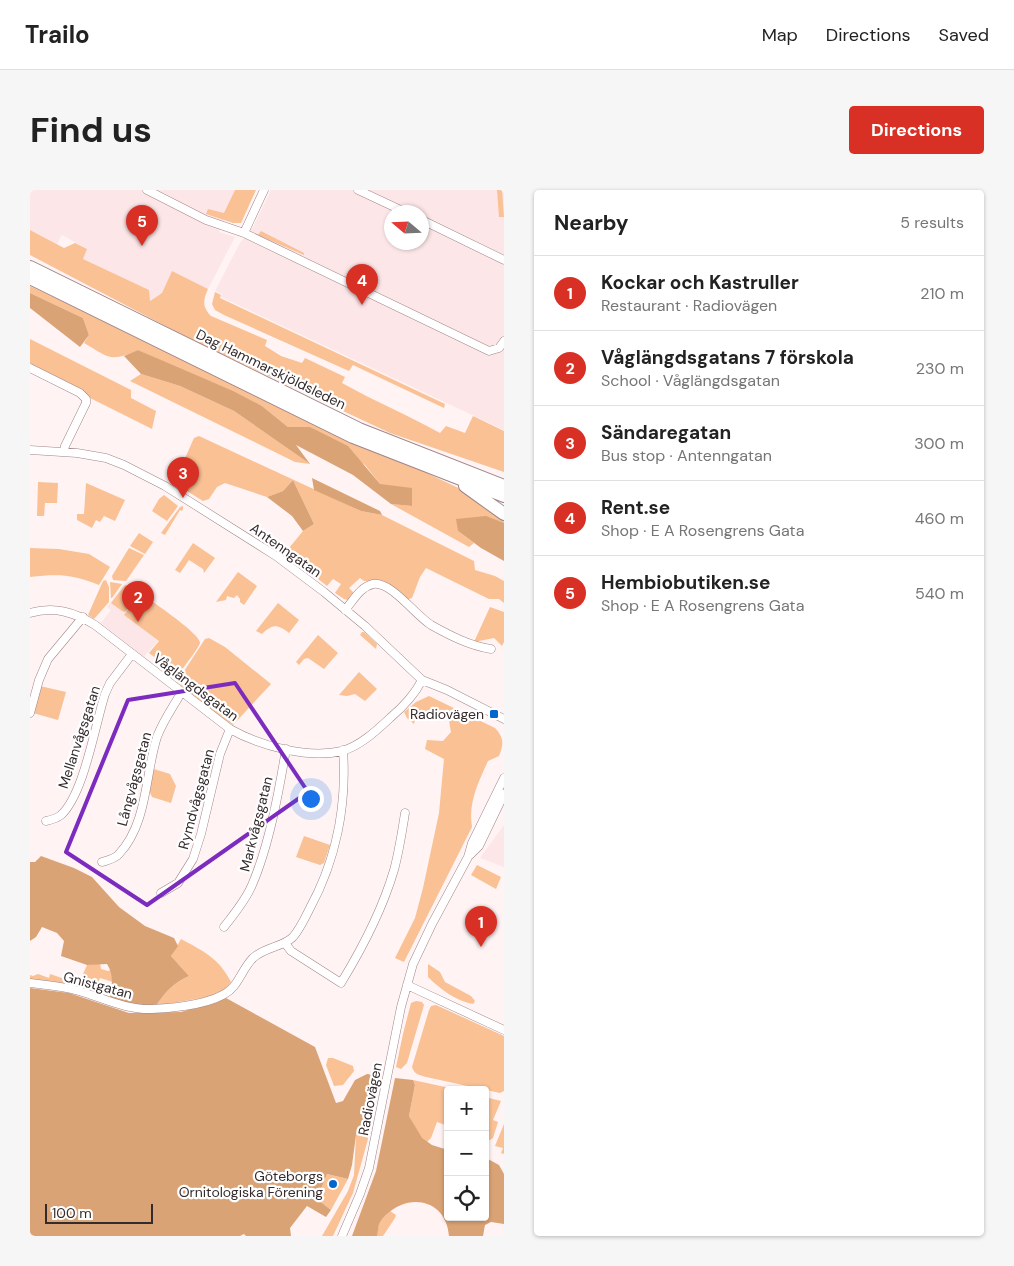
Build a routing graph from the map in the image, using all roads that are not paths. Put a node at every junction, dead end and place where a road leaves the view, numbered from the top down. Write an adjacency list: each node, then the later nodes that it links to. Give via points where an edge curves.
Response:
1 (147, 190): 6 (street, via 206,220)
2 (264, 190): 6 (street)
3 (358, 190): 4 (street)
4 (390, 205)
5 (429, 223): 7 (street)
6 (244, 233): 10 (street, via 489,351 499,348)
7 (504, 260)
8 (30, 267): 14 (main road, Dag Hammarskjöldsleden, via 359,429)
9 (30, 278): 15 (main road, Dag Hammarskjöldsleden, via 353,438)
10 (504, 341)
11 (30, 368): 13 (street, via 86,399)
12 (30, 450): 13 (street, Antenngatan)
13 (64, 452): 20 (street, Antenngatan, via 106,458 162,485 281,559)
14 (434, 459): 16 (main road); 17 (main road, Dag Hammarskjöldsleden)
15 (446, 474): 18 (main road, Dag Hammarskjöldsleden); 19 (main road)
16 (504, 477)
17 (504, 486)
18 (504, 496)
19 (504, 514)
20 (346, 610): 23 (street, via 361,590 378,584 388,588 431,625 470,645); 25 (street, Antenngatan)
21 (30, 613): 22 (street, Våglängdsgatan, via 60,610)
22 (83, 617): 24 (street, Våglängdsgatan); 27 (street, via 48,659)
23 (491, 650)
24 (132, 654): 26 (street, Våglängdsgatan); 35 (street, Mellanvågsgatan, via 105,694 73,796 60,816)
25 (422, 680): 28 (street, Antenngatan); 31 (street, Våglängdsgatan, via 406,704 386,722 371,735)
26 (182, 693): 29 (street, Våglängdsgatan); 37 (street, Långvågsgatan, via 165,719 157,739 144,798 132,833 118,855)
27 (30, 713)
28 (504, 719)
29 (230, 729): 30 (street, Våglängdsgatan); 38 (street, Rymdvågsgatan, via 220,754 193,859 178,883)
30 (286, 749): 31 (street, Våglängdsgatan, via 320,753); 39 (street, Markvågsgatan, via 258,869 246,898)
31 (343, 750): 40 (street, via 342,809 336,840 317,896 299,929)
32 (504, 778): 36 (street, Radiovägen, via 472,842)
33 (504, 794): 36 (street, Radiovägen, via 479,846)
34 (405, 813): 40 (street, via 394,870 382,904 368,937 341,982 291,952)
35 (46, 821)
36 (468, 857): 42 (street, Radiovägen, via 413,964)
37 (102, 862)
38 (161, 893)
39 (224, 927)
40 (285, 942): 41 (street, Gnistgatan, via 255,957 233,988 224,995 178,1006 135,1008 79,991)
41 (30, 983)
42 (407, 985): 43 (street); 44 (street, Radiovägen, via 369,1168)
43 (504, 1030)
44 (342, 1236)

